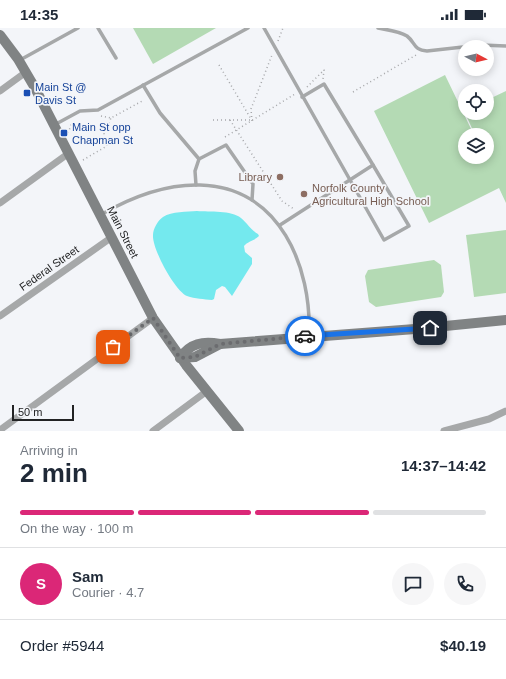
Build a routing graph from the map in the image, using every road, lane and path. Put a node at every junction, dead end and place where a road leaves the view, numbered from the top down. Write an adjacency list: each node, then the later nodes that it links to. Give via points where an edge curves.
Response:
1 (78, 28): 14 (lane)
2 (98, 28): 13 (lane)
3 (248, 28): 7 (lane)
4 (264, 28): 23 (lane)
5 (283, 28): 9 (path)
6 (378, 28): 11 (lane, via 403,34 415,47)
7 (241, 29): 17 (lane)
8 (0, 35): 14 (main road, Main Street)
9 (277, 43)
10 (506, 46): 11 (lane, via 481,45)
11 (423, 51): 21 (path)
12 (273, 53): 30 (path, via 251,109)
13 (116, 58)
14 (19, 61): 16 (main road, Main Street)
15 (219, 65): 30 (path)
16 (26, 72): 20 (street); 31 (main road, Main Street)
17 (143, 85): 31 (lane, via 98,110 80,111); 37 (lane, via 160,113)
18 (322, 85): 19 (path, via 324,70); 23 (lane); 38 (lane, via 324,84)
19 (307, 87)
20 (0, 91)
21 (353, 92)
22 (295, 94): 30 (path)
23 (302, 97): 39 (lane)
24 (144, 100): 26 (path)
25 (98, 115): 26 (path)
26 (112, 118): 36 (path, via 104,134 107,146)
27 (76, 120): 33 (path)
28 (213, 120): 29 (path)
29 (230, 120): 30 (path); 32 (path)
30 (252, 121): 32 (path)
31 (55, 125): 35 (main road, Main Street)
32 (236, 130): 34 (path); 43 (path, via 282,202)
33 (68, 132)
34 (225, 137)
35 (69, 153): 42 (street); 44 (main road, Main Street)
36 (82, 160)
37 (200, 160): 40 (lane, via 195,171); 41 (lane, via 226,145 253,184)
38 (372, 165): 39 (lane); 39 (lane, via 409,226 384,240)
39 (349, 180): 45 (lane)
40 (196, 185): 41 (lane, via 229,190); 44 (lane, via 144,195)
41 (252, 200): 45 (lane)
42 (0, 203)
43 (296, 210)
44 (101, 215): 46 (main road, Main Street)
45 (280, 225): 50 (lane, via 302,269 310,318)
46 (112, 237): 47 (street, Federal Street); 48 (main road, Main Street)
47 (0, 316)
48 (153, 318): 51 (main road, Main Street); 54 (street)
49 (506, 320): 50 (main road, via 408,330)
50 (309, 336): 51 (main road, via 220,344 195,357)
51 (180, 358): 52 (main road, Main Street)
52 (207, 391): 55 (street); 56 (main road, Main Street)
53 (506, 411): 57 (street)
54 (0, 430)
55 (153, 431)
56 (239, 431)
57 (444, 431)

